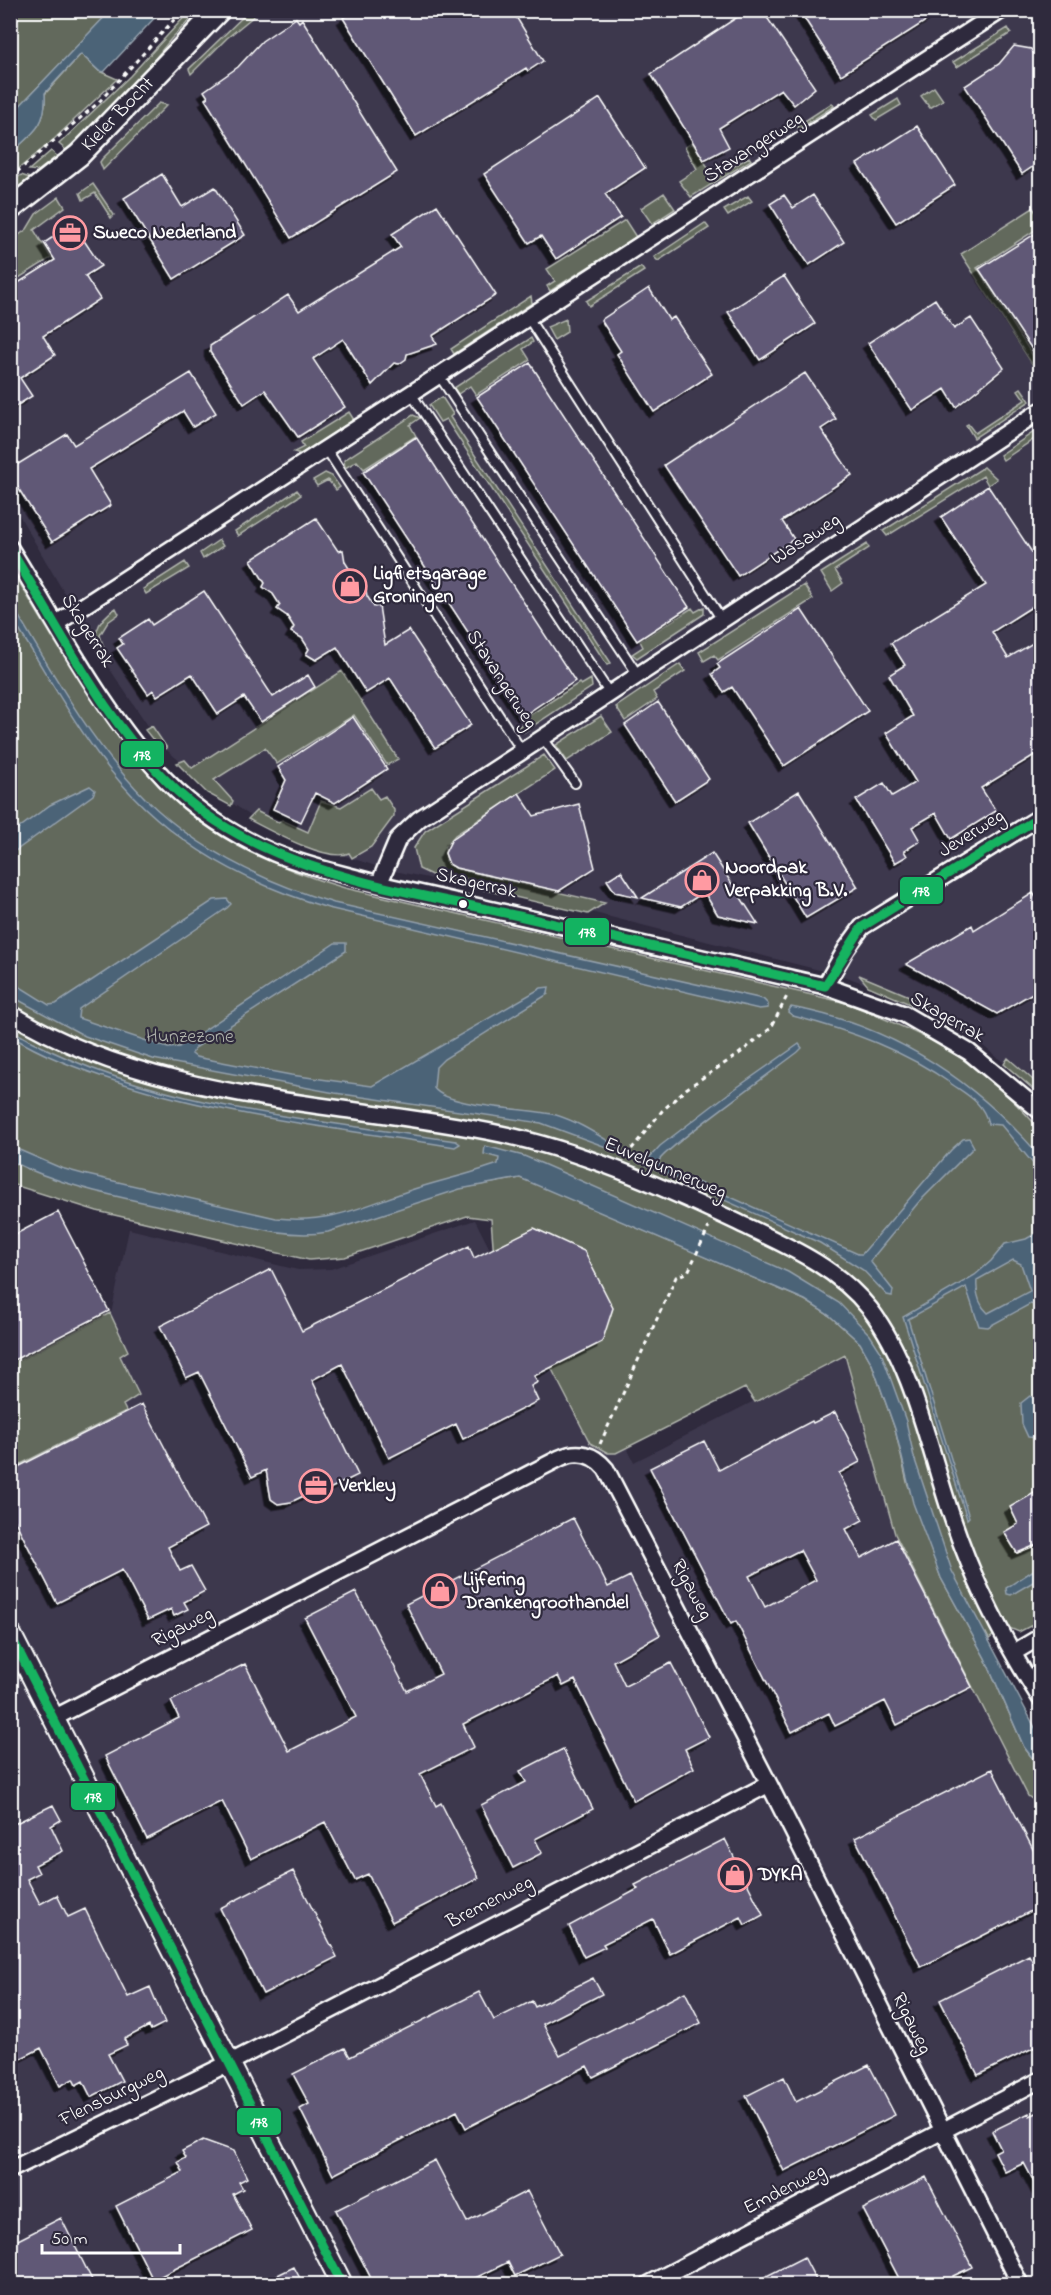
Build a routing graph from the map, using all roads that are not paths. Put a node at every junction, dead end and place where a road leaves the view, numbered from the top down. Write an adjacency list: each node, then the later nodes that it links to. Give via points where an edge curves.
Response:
1 (219, 10): 5 (main road, Kieler Bocht, via 79,155)
2 (1002, 10): 6 (street, Stavangerweg)
3 (1038, 10): 4 (lane)
4 (1041, 15)
5 (10, 209)
6 (529, 319): 7 (street, Stavangerweg); 12 (lane)
7 (440, 377): 8 (street, Stavangerweg); 14 (lane)
8 (412, 395): 10 (street, Stavangerweg); 15 (lane)
9 (1041, 411): 12 (street, Wasaweg)
10 (327, 450): 13 (street, Stavangerweg); 17 (lane, Stavangerweg)
11 (10, 548): 13 (street, Skagerrak)
12 (722, 620): 14 (street, Wasaweg)
13 (57, 623): 20 (street, Skagerrak, via 106,704 165,780 200,809 275,853)
14 (638, 675): 15 (street, Wasaweg)
15 (610, 694): 16 (street, Wasaweg)
16 (543, 738): 17 (street, Wasaweg); 18 (lane)
17 (522, 752): 20 (street, Wasaweg, via 419,819 398,839)
18 (574, 783)
19 (1041, 816): 21 (street, Jeverweg, via 862,927)
20 (379, 884): 21 (street, Skagerrak)
21 (825, 986): 23 (street, Skagerrak, via 904,1014 960,1046)
22 (10, 1013): 26 (street, Euvelgunnerweg, via 88,1052 162,1076 315,1107 498,1134 556,1149 716,1212 812,1259 843,1281 870,1309 894,1347 982,1598)
23 (1041, 1111)
24 (10, 1633): 28 (street)
25 (1041, 1637): 26 (street)
26 (1013, 1653): 27 (street, Euvelgunnerweg)
27 (1041, 1698)
28 (54, 1718): 29 (street, Rigaweg, via 560,1458 577,1453 594,1458 606,1468); 30 (street)
29 (769, 1784): 30 (street, Bremenweg); 32 (street, Rigaweg)
30 (231, 2062): 33 (street, Flensburgweg); 34 (street)
31 (1041, 2080): 32 (street, Emdenweg)
32 (941, 2132): 35 (street, Emdenweg); 36 (street, Rigaweg)
33 (10, 2170)
34 (342, 2284)
35 (649, 2284)
36 (1020, 2284)

